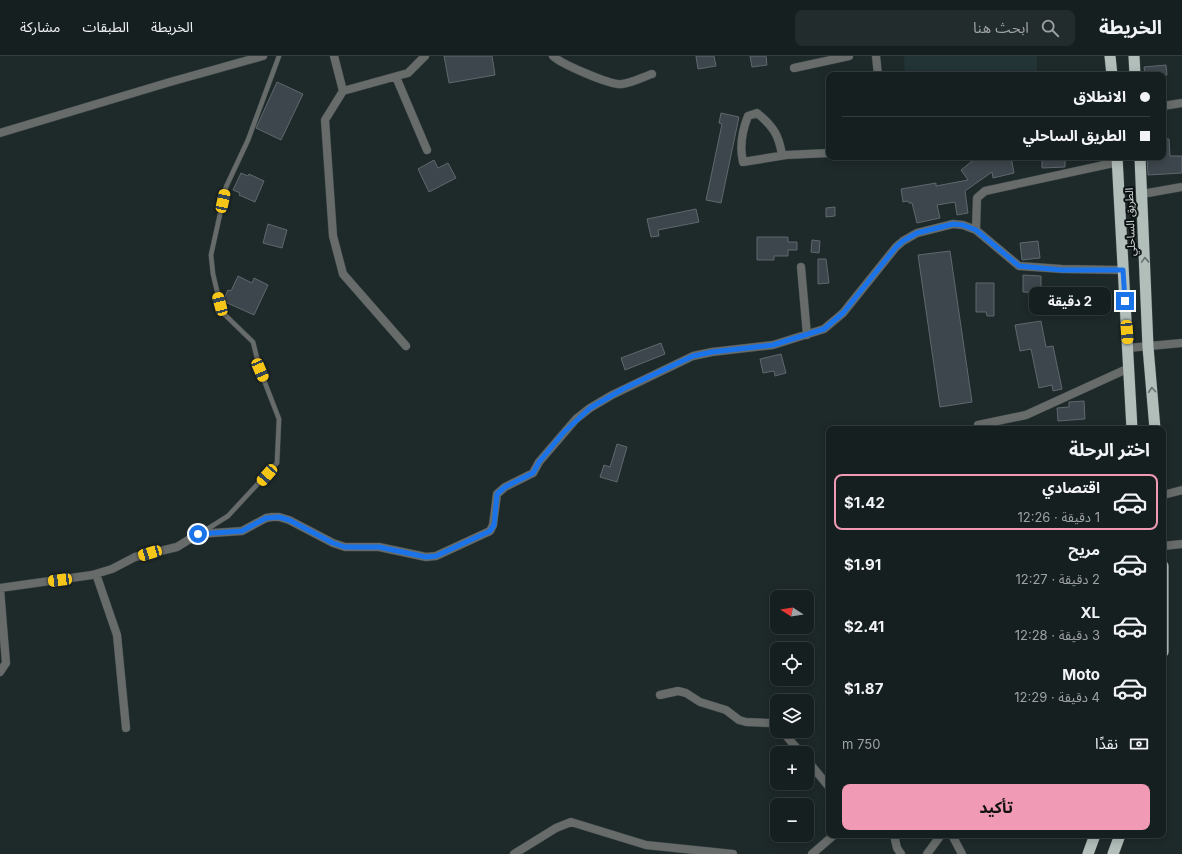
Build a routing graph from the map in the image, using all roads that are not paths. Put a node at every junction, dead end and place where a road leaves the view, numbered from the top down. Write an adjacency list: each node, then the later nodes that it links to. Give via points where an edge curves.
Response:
1 (264, 56): 19 (street)
2 (279, 56): 41 (lane, via 248,140 226,187 211,255 222,312 253,342 260,370 279,418 277,463 228,516)
3 (334, 56): 16 (street)
4 (425, 56): 15 (street, via 408,73)
5 (553, 56): 14 (street, via 558,61 583,72 621,84)
6 (849, 56): 10 (street)
7 (876, 56): 11 (street)
8 (1110, 56): 12 (highway)
9 (1134, 56): 13 (highway)
10 (794, 68)
11 (878, 72)
12 (1112, 72)
13 (1136, 72)
14 (652, 74)
15 (396, 76): 16 (street); 20 (street)
16 (343, 91): 32 (street, via 324,120 333,236 343,274)
17 (1182, 103): 18 (street)
18 (1166, 106)
19 (0, 133)
20 (427, 150)
21 (826, 153): 22 (street)
22 (786, 155): 22 (street, via 782,155 779,139 768,122 757,113 748,116 742,131 740,151 743,162)
23 (1117, 160): 27 (street, via 985,191 978,198); 29 (highway, الطريق الساحلي)
24 (1140, 160): 26 (highway, الطريق الساحلي)
25 (1182, 187): 26 (street)
26 (1142, 194): 33 (highway, الطريق الساحلي, one-way to 26)
27 (976, 230): 29 (street, via 1013,263 1025,267); 30 (street, via 953,224 910,236 896,247 834,322)
28 (801, 267): 30 (street)
29 (1123, 270): 34 (highway, الطريق الساحلي)
30 (807, 335): 41 (street, via 773,345 693,356 606,398 576,420 539,462 533,473 505,487 497,494 494,525 490,531 436,556 426,557 379,547 345,547 279,517 266,518 242,531)
31 (1182, 343): 33 (street)
32 (406, 346)
33 (1148, 346): 34 (street); 38 (highway, الطريق الساحلي, one-way to 33)
34 (1128, 348): 35 (highway, الطريق الساحلي)
35 (1129, 368): 36 (street, via 1026,415); 37 (highway, الطريق الساحلي)
36 (978, 425)
37 (1132, 426)
38 (1155, 426)
39 (1182, 490): 40 (street)
40 (1166, 494)
41 (198, 534): 44 (street, via 176,547 135,557)
42 (1182, 544): 43 (street)
43 (1166, 546)
44 (96, 574): 45 (street); 49 (street, via 116,636)
45 (0, 588): 46 (street, via 6,663)
46 (0, 672)
47 (660, 695): 48 (street, via 678,691 686,693 700,702 726,710 740,720)
48 (770, 723)
49 (126, 728)
50 (788, 738): 51 (street)
51 (795, 746)
52 (814, 768): 53 (street)
53 (826, 782)
54 (831, 838): 62 (street)
55 (895, 838): 63 (street)
56 (939, 838): 64 (street)
57 (954, 838): 65 (street)
58 (1094, 838): 66 (highway)
59 (1119, 838): 67 (highway)
60 (514, 854): 61 (street, via 556,828 572,822 646,845)
61 (732, 854)
62 (812, 854)
63 (901, 854)
64 (927, 854)
65 (962, 854)
66 (1088, 854)
67 (1113, 854)

